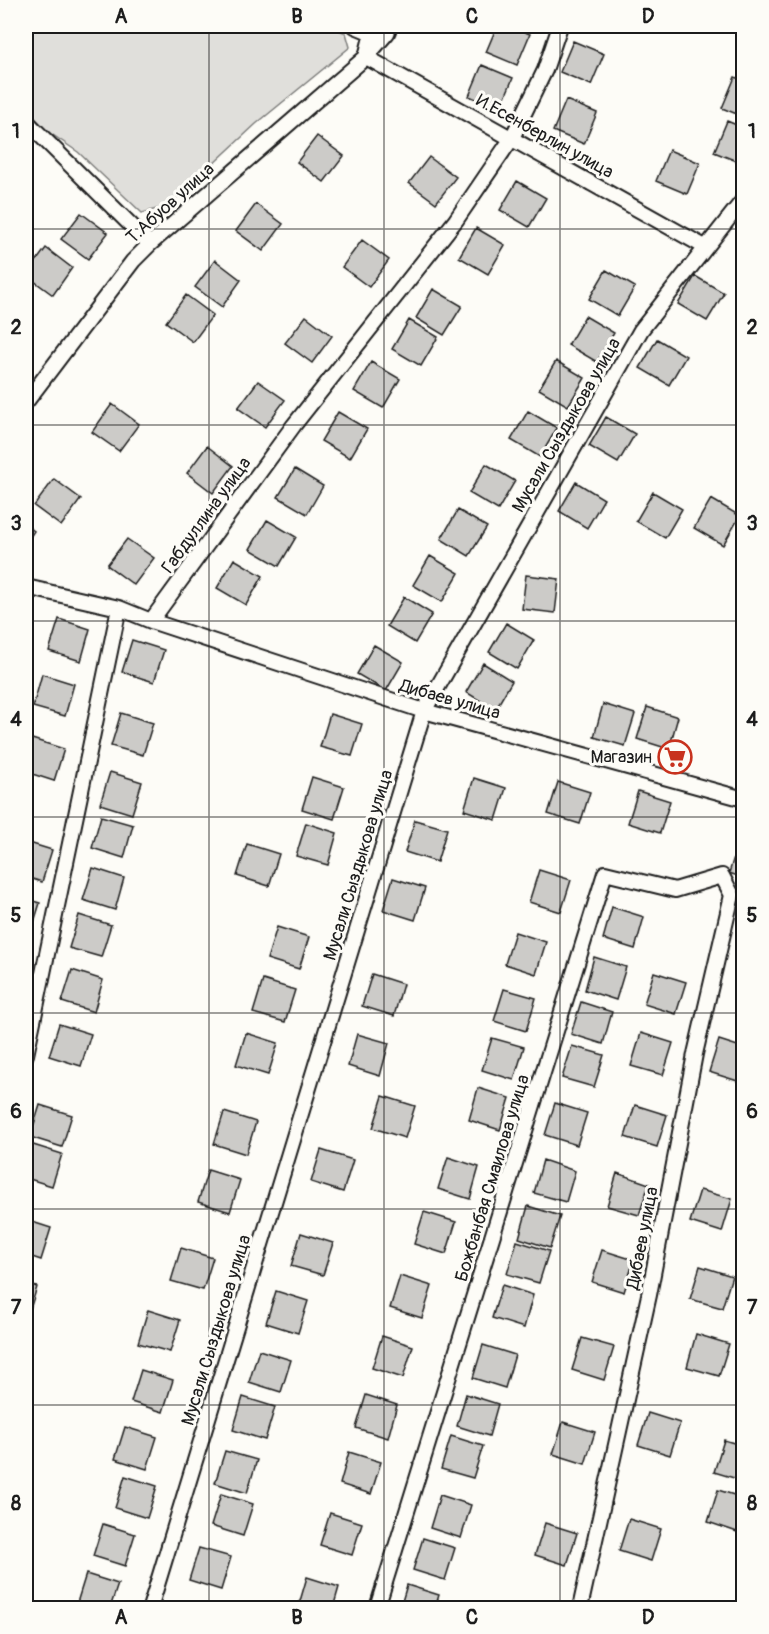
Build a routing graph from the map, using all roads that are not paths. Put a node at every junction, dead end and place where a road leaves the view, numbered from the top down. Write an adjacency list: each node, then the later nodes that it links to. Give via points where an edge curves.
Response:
1 (355, 26): 4 (street, via 372,33)
2 (390, 26): 4 (street)
3 (560, 26): 6 (street, Габдуллина улица, via 545,70)
4 (366, 57): 6 (street, И.Есенберлин улица); 8 (street, Т.Абуов улица)
5 (26, 122): 8 (street)
6 (512, 138): 9 (street, И.Есенберлин улица); 13 (street, Габдуллина улица, via 456,220 294,425)
7 (744, 200): 9 (street, Мусали Сыздыкова улица)
8 (150, 243): 10 (street, Т.Абуов улица)
9 (705, 246): 14 (street, Мусали Сыздыкова улица, via 640,330)
10 (26, 402)
11 (26, 587): 12 (street)
12 (119, 608): 13 (street); 17 (street)
13 (150, 621): 14 (street, Дибаев улица)
14 (424, 711): 15 (street, Дибаев улица); 18 (street, Мусали Сыздыкова улица)
15 (744, 799)
16 (722, 876): 19 (street, Божбанбая Смаилова улица, via 675,890 605,873); 20 (street, Дибаев улица, via 732,895 695,1054 650,1295)
17 (26, 1055)
18 (150, 1608)
19 (377, 1608)
20 (580, 1608)

